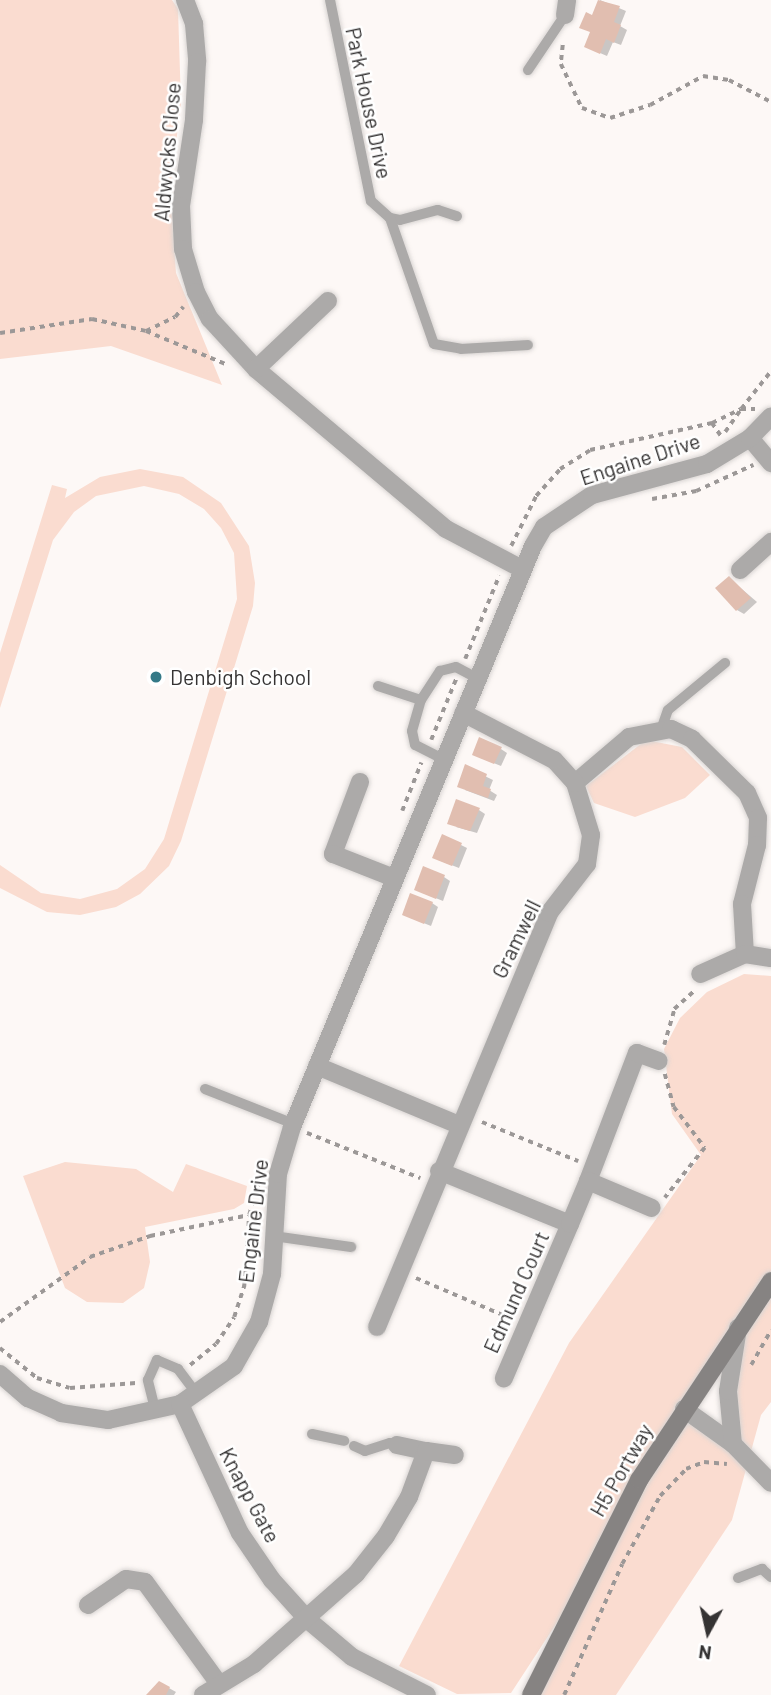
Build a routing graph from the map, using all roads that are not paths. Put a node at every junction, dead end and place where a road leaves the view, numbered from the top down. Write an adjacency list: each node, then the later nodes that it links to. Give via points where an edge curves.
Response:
1 (186, 0): 9 (street, Aldwycks Close, via 194,24 197,62 181,206 183,249 196,292 210,318)
2 (330, 0): 6 (lane, Park House Drive, via 371,201)
3 (566, 7): 4 (lane)
4 (528, 70)
5 (457, 216): 6 (lane, via 439,210 400,220)
6 (390, 218): 8 (lane, Park House Drive, via 433,344 461,349)
7 (328, 301): 9 (street)
8 (528, 345)
9 (257, 369): 14 (street, Aldwycks Close, via 446,528)
10 (771, 416): 11 (street, Engaine Drive)
11 (750, 438): 12 (street); 14 (street, Engaine Drive, via 707,464 592,495 564,510 544,527)
12 (771, 463)
13 (771, 542): 15 (street)
14 (522, 569): 17 (street, Engaine Drive)
15 (740, 570)
16 (725, 663): 21 (lane, via 668,710)
17 (477, 678): 19 (lane, via 456,667 440,671); 20 (street, Engaine Drive)
18 (378, 686): 19 (lane)
19 (421, 700): 22 (lane, via 412,731 415,744)
20 (463, 713): 22 (street, Engaine Drive); 24 (street, Gramwell, via 543,753)
21 (661, 730): 24 (street, via 629,737); 25 (street, via 692,739 747,793)
22 (443, 759): 26 (street, Engaine Drive)
23 (360, 782): 26 (street, via 333,854)
24 (575, 783): 33 (street, Gramwell, via 592,835 587,864 548,913)
25 (765, 818): 27 (street, via 742,904)
26 (394, 878): 31 (street, Engaine Drive)
27 (745, 954): 28 (street); 29 (street)
28 (771, 958)
29 (700, 975)
30 (659, 1061): 35 (street, Edmund Court, via 632,1050)
31 (317, 1066): 33 (street); 34 (street, Engaine Drive)
32 (205, 1089): 34 (lane)
33 (461, 1119): 36 (street, Gramwell)
34 (293, 1126): 39 (street, Engaine Drive, via 278,1174)
35 (590, 1174): 37 (street); 38 (street, Edmund Court)
36 (437, 1178): 38 (street, Edmund Court); 43 (street, Gramwell)
37 (652, 1208)
38 (570, 1224): 45 (street, Edmund Court)
39 (272, 1236): 40 (lane); 46 (street, Engaine Drive, via 272,1274 260,1322 234,1366)
40 (351, 1247)
41 (771, 1281): 42 (street, H5 Portway)
42 (739, 1325): 48 (street, H5 Portway); 52 (street, via 728,1391)
43 (377, 1327)
44 (0, 1374): 49 (street, Engaine Drive, via 28,1398 61,1413 108,1420)
45 (504, 1378)
46 (198, 1395): 47 (street, Engaine Drive); 49 (lane, via 178,1369 157,1360 148,1380)
47 (180, 1404): 49 (street, Engaine Drive); 61 (street, Knapp Gate, via 240,1533 272,1580)
48 (684, 1409): 52 (street); 65 (street, H5 Portway, via 639,1480)
49 (156, 1413)
50 (312, 1434): 51 (lane)
51 (344, 1441)
52 (733, 1444): 57 (street)
53 (397, 1445): 54 (lane, via 365,1451); 55 (street)
54 (354, 1447)
55 (426, 1451): 56 (street); 61 (street, via 409,1497 386,1536 356,1574)
56 (455, 1455)
57 (771, 1483)
58 (771, 1577): 59 (lane, via 762,1569)
59 (738, 1578)
60 (88, 1605): 62 (street, via 126,1579 145,1583)
61 (308, 1620): 62 (street, via 254,1664); 64 (street, Knapp Gate, via 352,1657)
62 (219, 1684): 63 (street)
63 (203, 1695)
64 (427, 1695)
65 (531, 1695)

